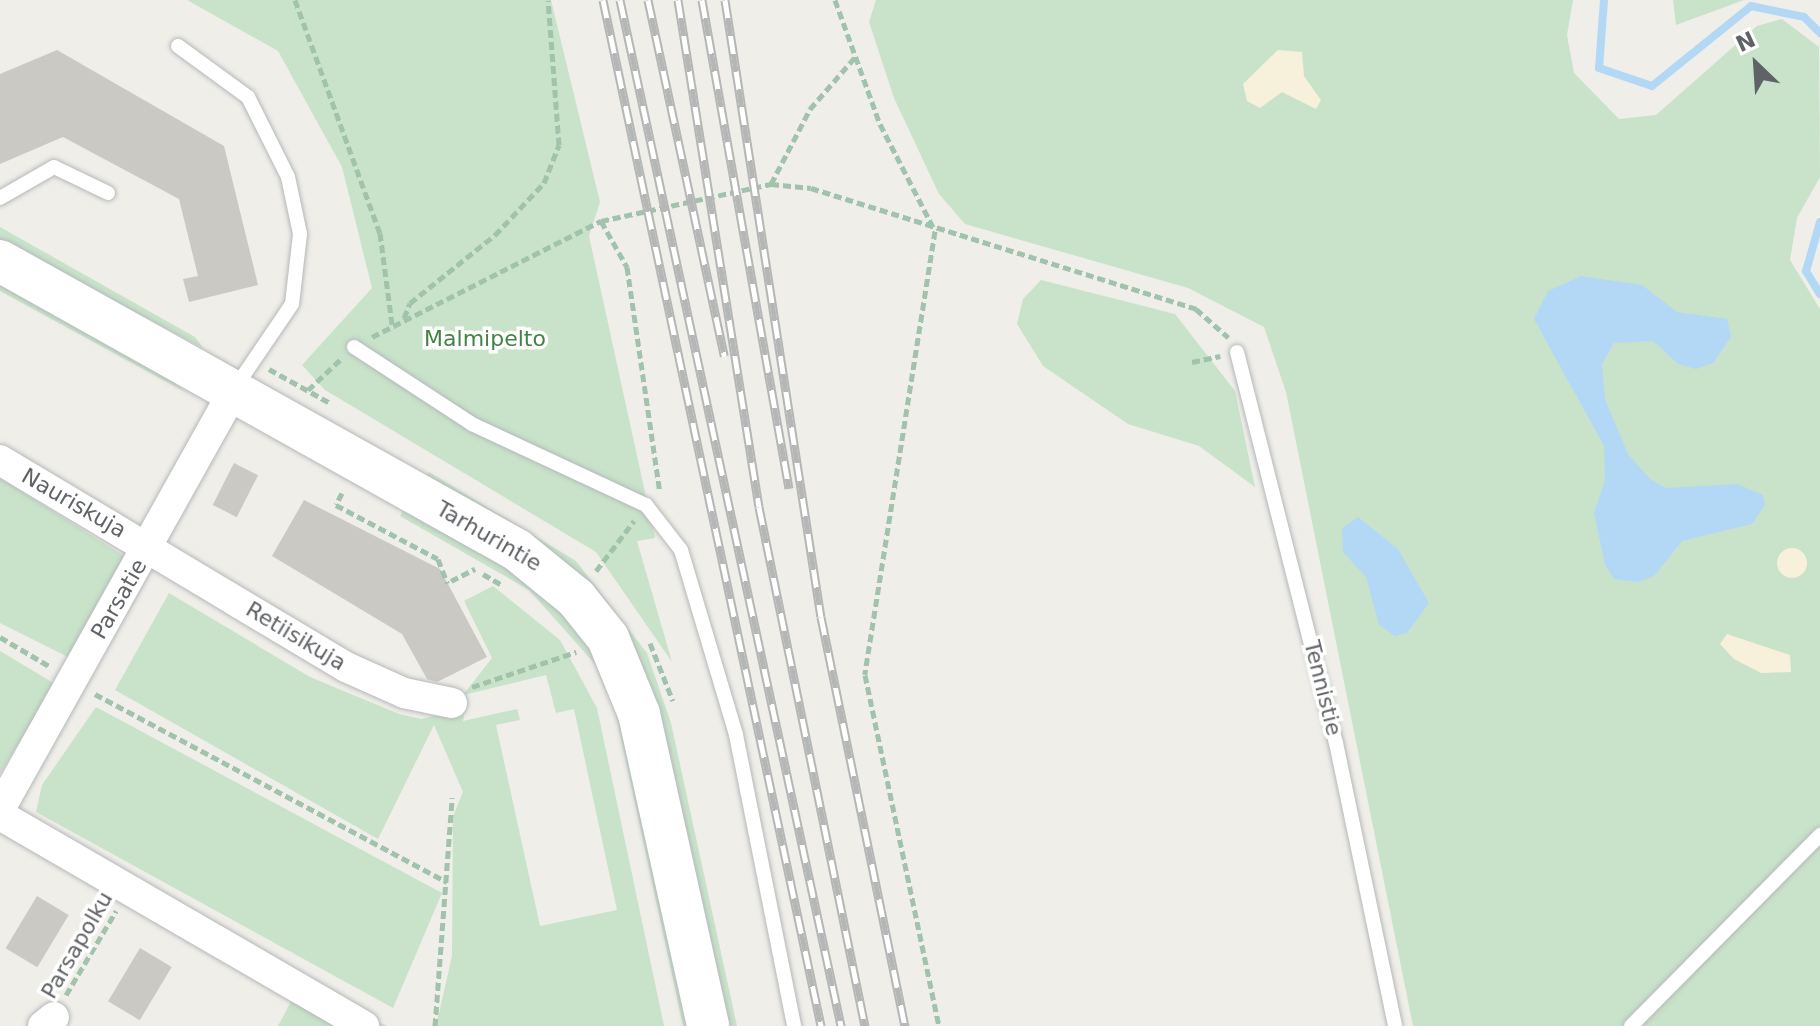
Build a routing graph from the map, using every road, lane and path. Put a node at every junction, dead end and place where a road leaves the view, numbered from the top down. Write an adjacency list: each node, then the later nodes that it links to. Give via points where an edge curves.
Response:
1 (295, 0): 12 (path, via 380,233 392,325)
2 (548, 0): 12 (path, via 557,45 559,145 544,183 495,235 410,303)
3 (835, 0): 5 (path)
4 (178, 46): 16 (lane, via 248,97 288,177 300,234 292,304)
5 (857, 56): 6 (path, via 810,109); 10 (path, via 880,124)
6 (771, 184): 9 (path); 10 (path, via 811,188)
7 (108, 193): 8 (lane, via 54,167)
8 (0, 198)
9 (601, 221): 12 (path); 22 (path, via 627,267 652,459)
10 (935, 231): 14 (path, via 1196,309); 42 (path, via 865,675)
11 (0, 261): 16 (street, Tarhurintie)
12 (403, 319)
13 (354, 347): 17 (path); 20 (lane, via 472,424)
14 (1237, 352): 15 (path); 43 (lane, Tennistie, via 1336,743)
15 (1192, 362)
16 (235, 388): 23 (street, Parsatie); 40 (street, Tarhurintie, via 535,561 597,621 639,714)
17 (308, 390)
18 (0, 460): 23 (street, Nauriskuja)
19 (342, 493): 24 (path, via 336,505)
20 (646, 505): 22 (lane); 26 (path)
21 (421, 538): 24 (path)
22 (672, 539): 41 (lane, via 736,735)
23 (149, 547): 29 (street, Parsatie); 30 (street, Retiisikuja, via 346,667 404,693)
24 (417, 548): 25 (path, via 438,559 449,582)
25 (475, 569)
26 (596, 571)
27 (0, 637): 29 (path)
28 (576, 652): 30 (path, via 455,692)
29 (84, 687): 32 (street, Parsatie); 35 (path)
30 (452, 703)
31 (452, 798): 35 (path)
32 (0, 809)
33 (0, 815): 36 (street)
34 (1820, 835): 44 (lane)
35 (447, 882): 39 (path)
36 (129, 889): 37 (path, Parsapolku); 38 (street)
37 (48, 1021)
38 (364, 1026)
39 (435, 1026)
40 (708, 1026)
41 (794, 1026)
42 (939, 1026)
43 (1395, 1026)
44 (1631, 1026)

